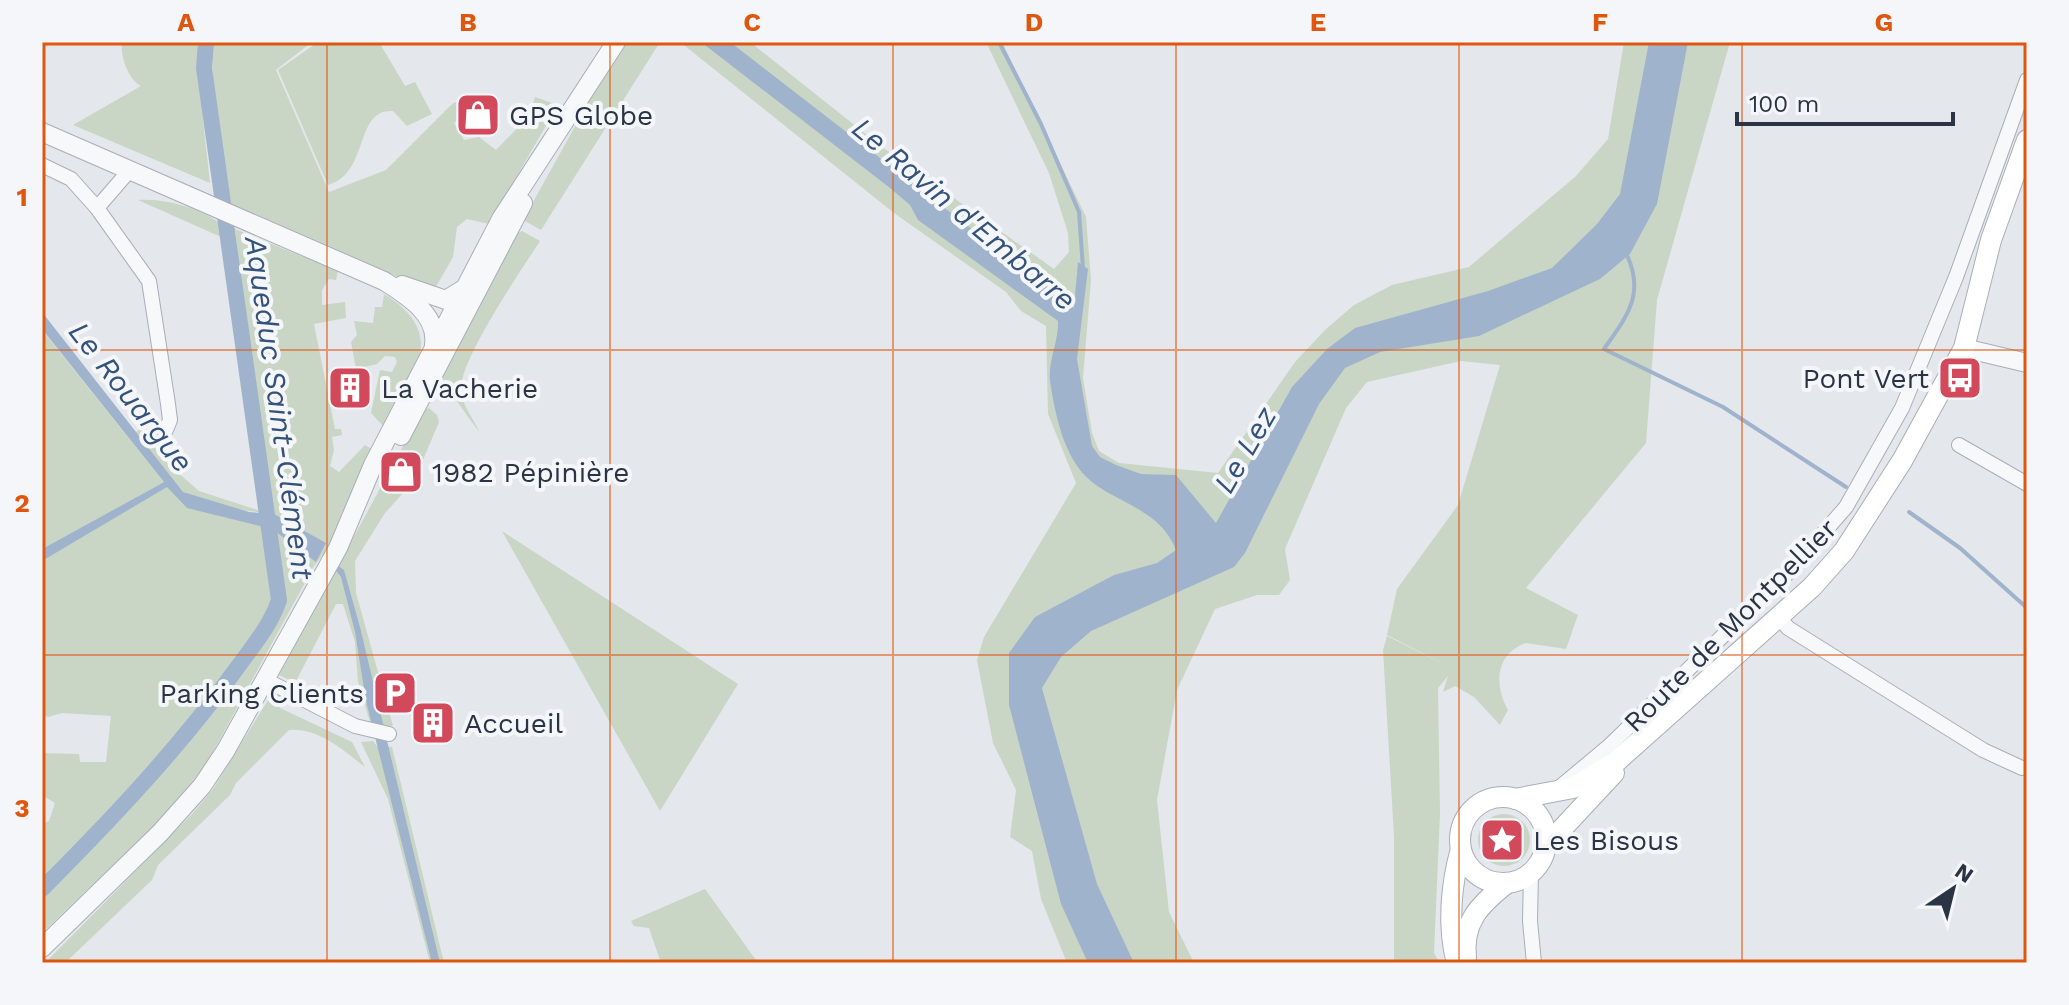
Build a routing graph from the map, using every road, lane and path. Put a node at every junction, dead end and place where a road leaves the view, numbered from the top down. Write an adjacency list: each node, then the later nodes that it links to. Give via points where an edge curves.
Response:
1 (603, 42): 4 (street)
2 (616, 42): 4 (street)
3 (2027, 80): 26 (street, Route de Montpellier, via 1902,408 1846,507 1818,544 1608,747)
4 (581, 92): 5 (street)
5 (557, 131): 11 (street, via 523,180); 13 (street)
6 (42, 132): 9 (street)
7 (2027, 140): 15 (main road, Route de Montpellier, via 1991,240)
8 (42, 165): 10 (street, via 71,179)
9 (129, 171): 10 (street); 12 (street, via 373,275)
10 (97, 208): 17 (street, via 149,281 170,420)
11 (464, 287): 12 (street, via 451,300); 13 (street)
12 (428, 304): 13 (street); 14 (street)
13 (454, 319): 14 (street); 20 (street, via 439,366)
14 (433, 347): 20 (street, via 364,483)
15 (1964, 348): 16 (street); 21 (main road, Route de Montpellier, via 1902,461 1844,551)
16 (2027, 363)
17 (165, 432)
18 (1959, 445): 19 (street)
19 (2027, 484)
20 (349, 524): 22 (street)
21 (1779, 617): 23 (main road, Route de Montpellier); 25 (street, via 1788,628 1929,716)
22 (264, 679): 24 (street, via 373,732); 32 (street, via 202,786)
23 (1655, 731): 26 (main road, Route de Montpellier, via 1602,773); 28 (main road, Route de Montpellier)
24 (389, 734)
25 (2022, 768)
26 (1551, 795): 27 (main road, Route de Montpellier)
27 (1515, 799): 28 (main road, via 1536,812); 29 (main road, via 1479,805 1463,825)
28 (1546, 846): 30 (main road)
29 (1461, 849): 31 (main road, via 1482,878); 33 (main road, via 1452,919)
30 (1531, 873): 31 (main road); 35 (street)
31 (1507, 883): 34 (main road, via 1470,919 1464,940)
32 (42, 948)
33 (1457, 963)
34 (1467, 963)
35 (1534, 963)

